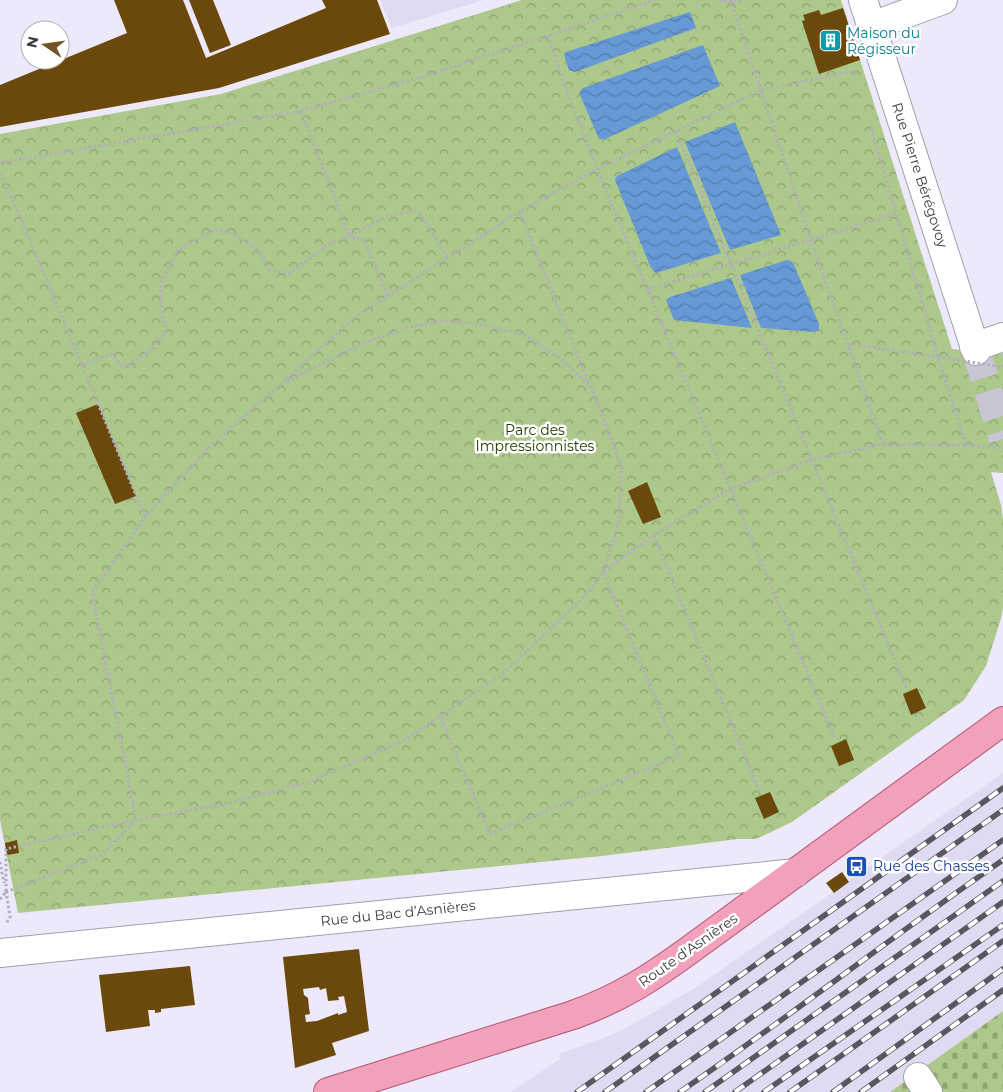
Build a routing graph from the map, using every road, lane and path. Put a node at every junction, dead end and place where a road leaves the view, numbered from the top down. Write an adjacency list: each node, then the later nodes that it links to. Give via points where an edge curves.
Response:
1 (655, 0): 8 (path)
2 (719, 0): 6 (path)
3 (742, 0): 6 (path)
4 (863, 0): 7 (street, Rue Pierre Bérégovoy)
5 (943, 0): 7 (street)
6 (731, 2): 10 (path)
7 (872, 26): 25 (street, Rue Pierre Bérégovoy, via 975,349)
8 (548, 36): 11 (path); 15 (path)
9 (857, 81): 10 (path, via 854,72)
10 (761, 90): 13 (path); 20 (path)
11 (301, 111): 14 (path); 19 (path)
12 (868, 119): 18 (path)
13 (676, 131): 15 (path); 22 (path)
14 (0, 163)
15 (597, 169): 17 (path); 23 (path)
16 (0, 173): 28 (path)
17 (520, 212): 21 (path); 31 (path)
18 (896, 214): 20 (path); 27 (path)
19 (349, 236): 21 (path, via 386,217 414,210 422,216); 24 (path, via 364,240); 28 (path, via 329,244 289,273 270,270 258,250 236,235 218,229 178,249 161,282 165,331 154,348 123,368 112,354)
20 (811, 241): 22 (path); 26 (path)
21 (447, 258): 24 (path)
22 (731, 264): 23 (path); 35 (path)
23 (648, 289): 36 (path)
24 (388, 296): 30 (path, via 352,319)
25 (1003, 337)
26 (848, 344): 27 (path); 32 (path)
27 (938, 357): 29 (path, bridge); 33 (path)
28 (82, 364): 37 (path)
29 (1003, 367)
30 (282, 383): 31 (path, via 364,343 410,327 442,321 478,324 524,335 560,358); 37 (path, via 206,450)
31 (591, 387): 39 (path, via 621,465 619,522)
32 (883, 444): 33 (path); 35 (path)
33 (966, 445): 34 (path)
34 (1003, 448)
35 (811, 460): 36 (path); 40 (path)
36 (730, 489): 38 (path); 43 (path)
37 (145, 517): 45 (path, via 92,592)
38 (654, 535): 39 (path); 44 (path)
39 (603, 572): 41 (path, via 586,595 502,675); 41 (path, via 679,756 490,834)
40 (907, 690)
41 (440, 716): 45 (path, via 404,740 306,783 229,803)
42 (1003, 720): 47 (main road, Route d'Asnières)
43 (835, 740)
44 (760, 794)
45 (136, 820): 48 (path, via 101,855); 48 (path, via 6,849)
46 (0, 862): 48 (path)
47 (796, 873): 50 (street, Rue du Bac d’Asnières); 51 (main road, Route d'Asnières, via 656,975 600,1006)
48 (6, 892): 49 (path); 50 (path, via 10,917)
49 (0, 899)
50 (2, 941)
51 (328, 1092)

